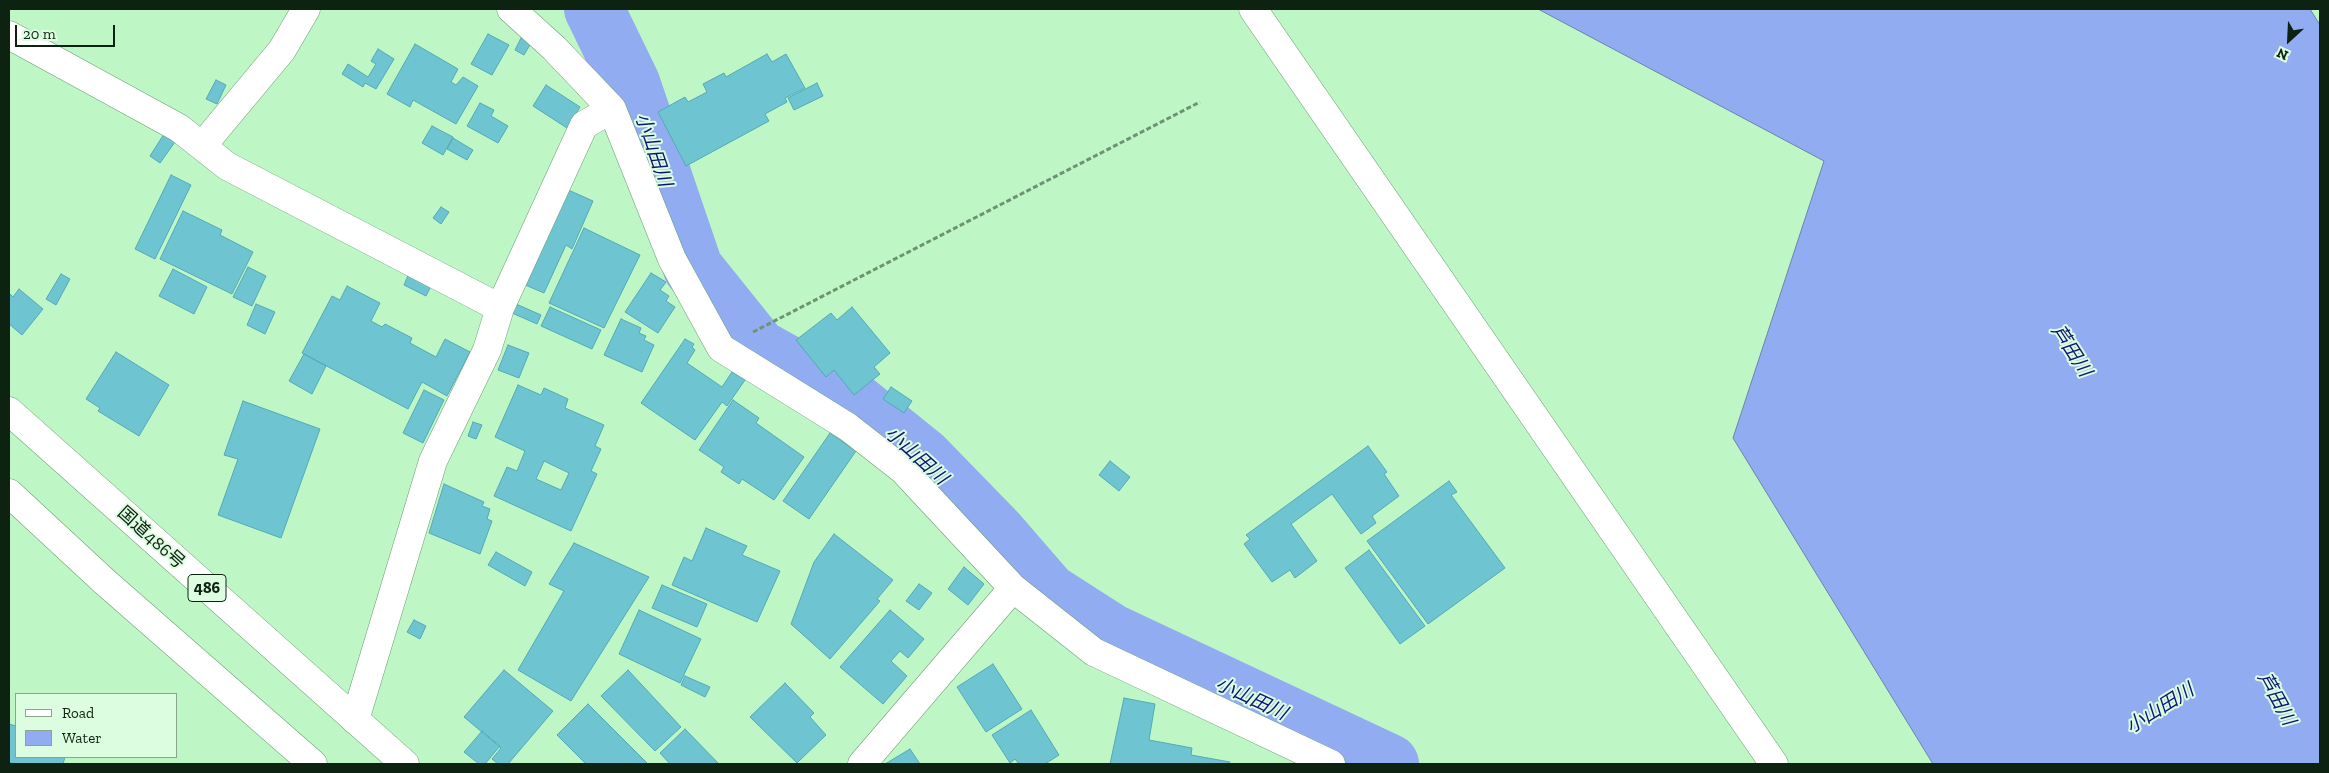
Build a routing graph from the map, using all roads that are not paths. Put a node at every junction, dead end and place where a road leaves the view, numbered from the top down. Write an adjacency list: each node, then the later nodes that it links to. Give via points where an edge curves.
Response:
1 (306, 9): 6 (main road, via 282,50)
2 (511, 9): 5 (main road, via 554,48)
3 (1253, 9): 16 (main road)
4 (9, 35): 6 (main road, via 179,128)
5 (612, 110): 7 (main road, via 584,125); 10 (main road, via 672,259 721,348 848,427 903,470)
6 (202, 146): 7 (main road, via 227,166)
7 (500, 308): 11 (main road, via 487,350 433,461)
8 (9, 411): 11 (main road, 国道486号 / 486)
9 (9, 493): 12 (main road, via 105,582)
10 (1013, 588): 14 (main road); 15 (main road, via 1094,652)
11 (355, 720): 13 (main road, 国道486号 / 486)
12 (313, 764)
13 (405, 764)
14 (862, 764)
15 (1331, 764)
16 (1774, 764)

